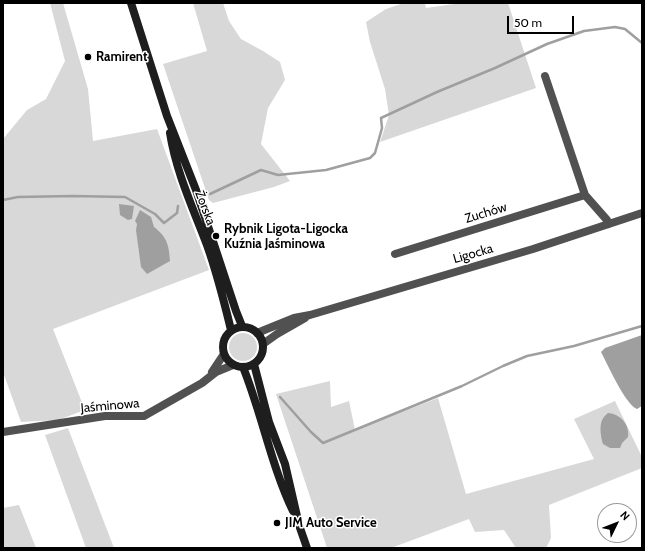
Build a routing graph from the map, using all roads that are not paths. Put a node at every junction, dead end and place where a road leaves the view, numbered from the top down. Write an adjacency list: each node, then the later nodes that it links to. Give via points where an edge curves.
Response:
1 (131, 3): 3 (main road, Żorska)
2 (545, 76): 4 (street)
3 (167, 116): 9 (main road, Żorska, via 196,190); 10 (main road, Żorska, via 173,151 212,261)
4 (585, 195): 6 (street); 7 (street, Zuchów)
5 (642, 213): 6 (street, Ligocka)
6 (609, 224): 8 (street, Ligocka)
7 (395, 254)
8 (310, 315): 11 (street, Ligocka, via 294,318); 12 (street, Ligocka)
9 (242, 326): 10 (main road); 11 (main road)
10 (231, 330): 13 (main road, via 224,339)
11 (258, 333): 12 (main road)
12 (263, 344): 14 (main road, via 261,355)
13 (224, 354): 15 (main road); 17 (street, Jaśminowa)
14 (254, 364): 16 (main road); 19 (main road, via 267,416 285,464)
15 (233, 365): 16 (main road); 17 (street, Jaśminowa)
16 (243, 367): 19 (main road, via 283,492)
17 (209, 376): 18 (street, Jaśminowa, via 202,383 144,416 105,416)
18 (3, 432)
19 (299, 525): 20 (main road)
20 (307, 548)

